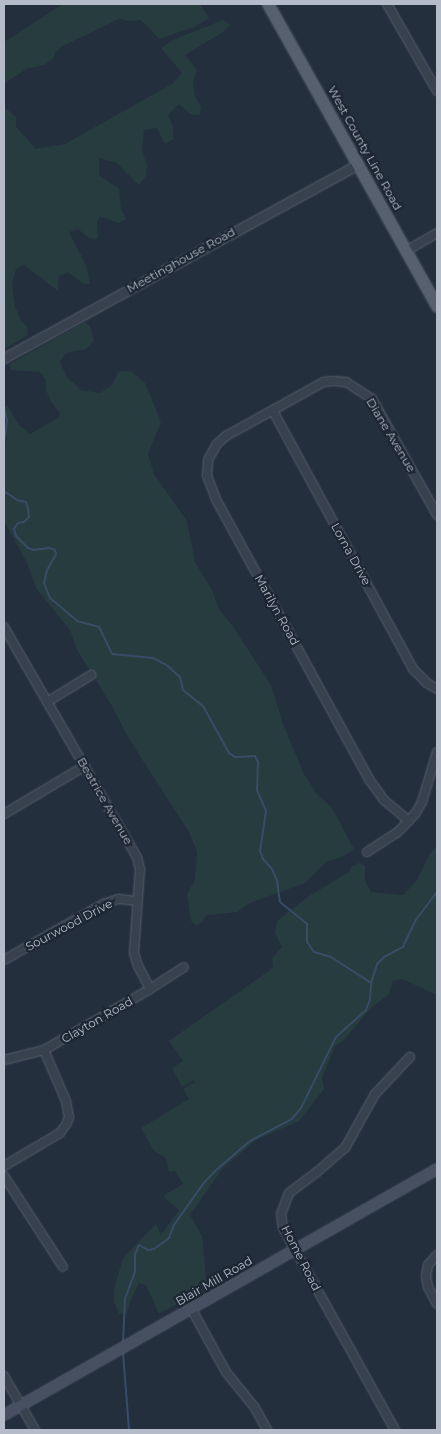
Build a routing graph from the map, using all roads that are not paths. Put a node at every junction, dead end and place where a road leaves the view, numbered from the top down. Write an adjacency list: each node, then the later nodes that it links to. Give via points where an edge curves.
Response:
1 (268, 4): 4 (main road, West County Line Road)
2 (387, 4): 3 (street)
3 (437, 91)
4 (358, 164): 6 (main road, West County Line Road); 8 (street, Meetinghouse Road)
5 (437, 233): 6 (street)
6 (406, 251): 7 (main road, West County Line Road)
7 (437, 306)
8 (4, 358)
9 (273, 411): 10 (street, Diane Avenue, via 324,382 340,381 359,389 372,399); 13 (street, Lorna Drive, via 413,669); 18 (street, Marilyn Road, via 217,444 208,460 209,483 370,779 384,800)
10 (436, 511)
11 (4, 627): 14 (street, Beatrice Avenue)
12 (92, 675): 14 (street)
13 (437, 689)
14 (47, 702): 16 (street, Beatrice Avenue)
15 (437, 752): 18 (street, via 422,802)
16 (85, 766): 17 (street); 20 (street, Beatrice Avenue, via 137,857 140,869)
17 (4, 814)
18 (409, 821): 19 (street)
19 (367, 852)
20 (136, 901): 21 (street, Sourwood Drive, via 118,900 103,904); 23 (street, Beatrice Avenue, via 134,953)
21 (4, 960)
22 (184, 967): 23 (street, Clayton Road)
23 (150, 990): 24 (street, Clayton Road)
24 (44, 1050): 26 (street, Clayton Road); 27 (street, via 66,1101 67,1123 60,1133)
25 (410, 1057): 30 (street, Home Road, via 375,1094 345,1148 288,1193 281,1214 283,1227)
26 (4, 1060)
27 (4, 1166)
28 (437, 1169): 30 (main road, Blair Mill Road)
29 (4, 1176): 32 (street)
30 (294, 1248): 34 (main road, Blair Mill Road); 40 (street, Home Road)
31 (437, 1255): 33 (street, via 431,1261 426,1276)
32 (63, 1267)
33 (437, 1304)
34 (191, 1308): 36 (main road, Blair Mill Road); 39 (street, via 226,1372)
35 (4, 1376): 36 (street)
36 (21, 1404): 37 (main road, Blair Mill Road); 38 (street)
37 (4, 1415)
38 (35, 1430)
39 (267, 1430)
40 (396, 1430)

